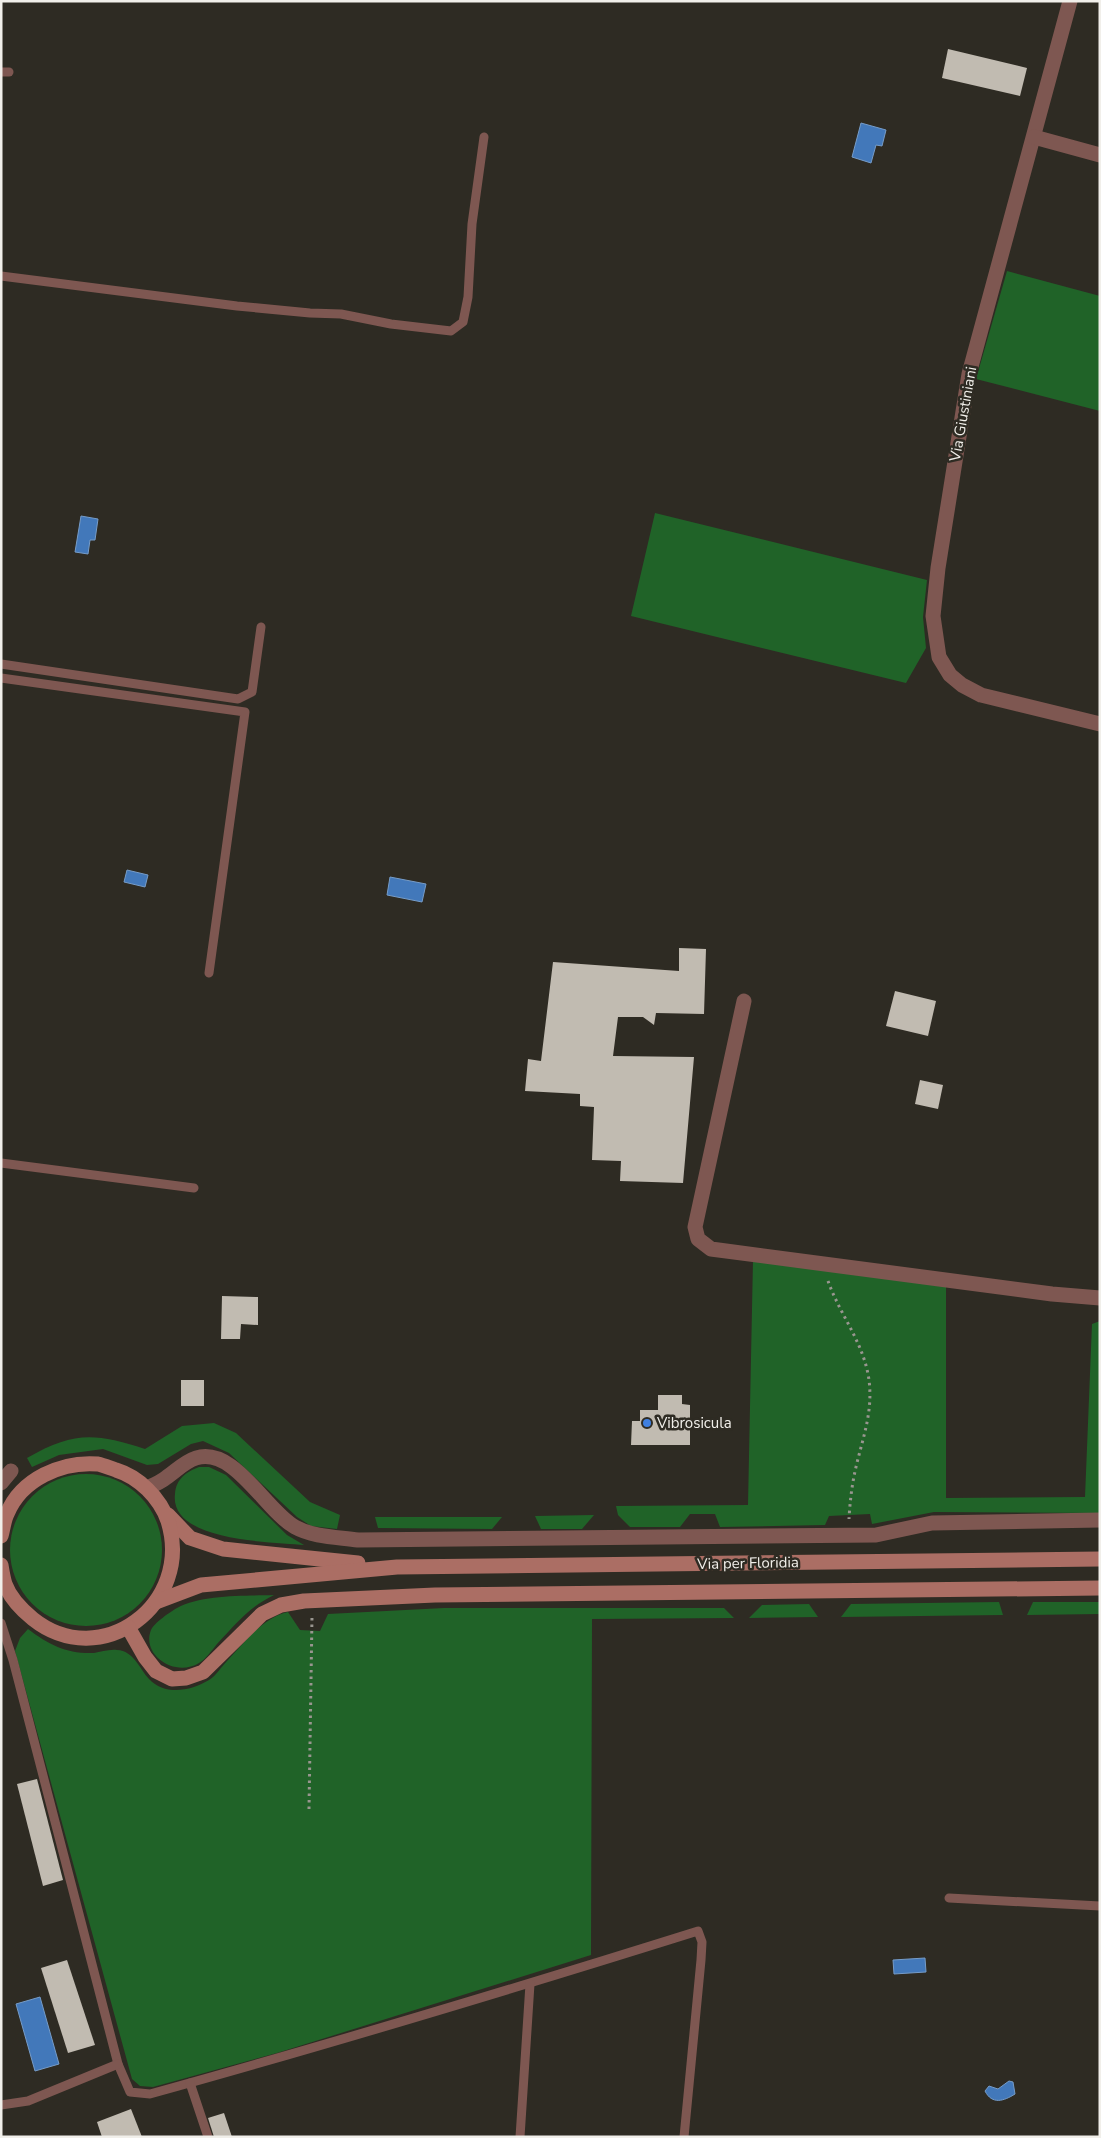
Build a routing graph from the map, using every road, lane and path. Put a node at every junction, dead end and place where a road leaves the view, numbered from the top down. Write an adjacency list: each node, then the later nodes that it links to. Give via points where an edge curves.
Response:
1 (1070, 1): 3 (street, Via Giustiniani)
2 (484, 137): 5 (lane, via 472,224 468,297 463,322 451,331 341,314 236,306)
3 (1034, 137): 4 (street); 9 (street, Via Giustiniani, via 969,374 938,568 933,616 935,638 939,657 950,675 981,695)
4 (1100, 155)
5 (1, 276)
6 (261, 627): 7 (lane, via 252,692 238,698)
7 (1, 664)
8 (1, 678): 10 (lane, via 245,712)
9 (1100, 724)
10 (209, 973)
11 (744, 1001): 14 (street, via 695,1227 698,1239 711,1248)
12 (1, 1163): 13 (lane)
13 (194, 1188)
14 (823, 1264): 15 (street); 22 (path, via 860,1347 869,1379 865,1437 850,1498)
15 (1100, 1298)
16 (12, 1471): 17 (street)
17 (1, 1483)
18 (147, 1488): 19 (main road); 20 (main road, via 125,1472 98,1464 71,1465 45,1474 22,1490); 22 (street, via 197,1457 224,1460 293,1526 307,1533 358,1540)
19 (164, 1512): 26 (main road, via 190,1538 223,1549); 30 (main road, via 172,1534 173,1558 168,1581)
20 (4, 1514): 23 (main road)
21 (1100, 1520): 22 (street, via 932,1522 876,1535)
22 (848, 1535)
23 (1, 1536)
24 (1100, 1559): 26 (main road, Via per Floridia)
25 (1, 1565): 27 (main road)
26 (397, 1567): 30 (main road, via 201,1584)
27 (3, 1584): 32 (main road, via 20,1609 44,1627 62,1634 101,1637)
28 (1100, 1588): 29 (main road, via 435,1595)
29 (312, 1601): 32 (main road, via 281,1605 262,1614 204,1672 186,1678 172,1679 156,1671); 33 (path)
30 (156, 1602): 32 (main road)
31 (1, 1623): 37 (lane)
32 (128, 1627)
33 (309, 1809)
34 (949, 1898): 35 (lane)
35 (1100, 1906)
36 (530, 1984): 38 (lane); 41 (lane); 42 (lane, via 698,1931 702,1942 701,1960)
37 (118, 2064): 38 (lane, via 130,2092 150,2094); 39 (lane, via 28,2101)
38 (190, 2083): 40 (lane)
39 (1, 2105)
40 (208, 2137)
41 (520, 2137)
42 (684, 2137)

